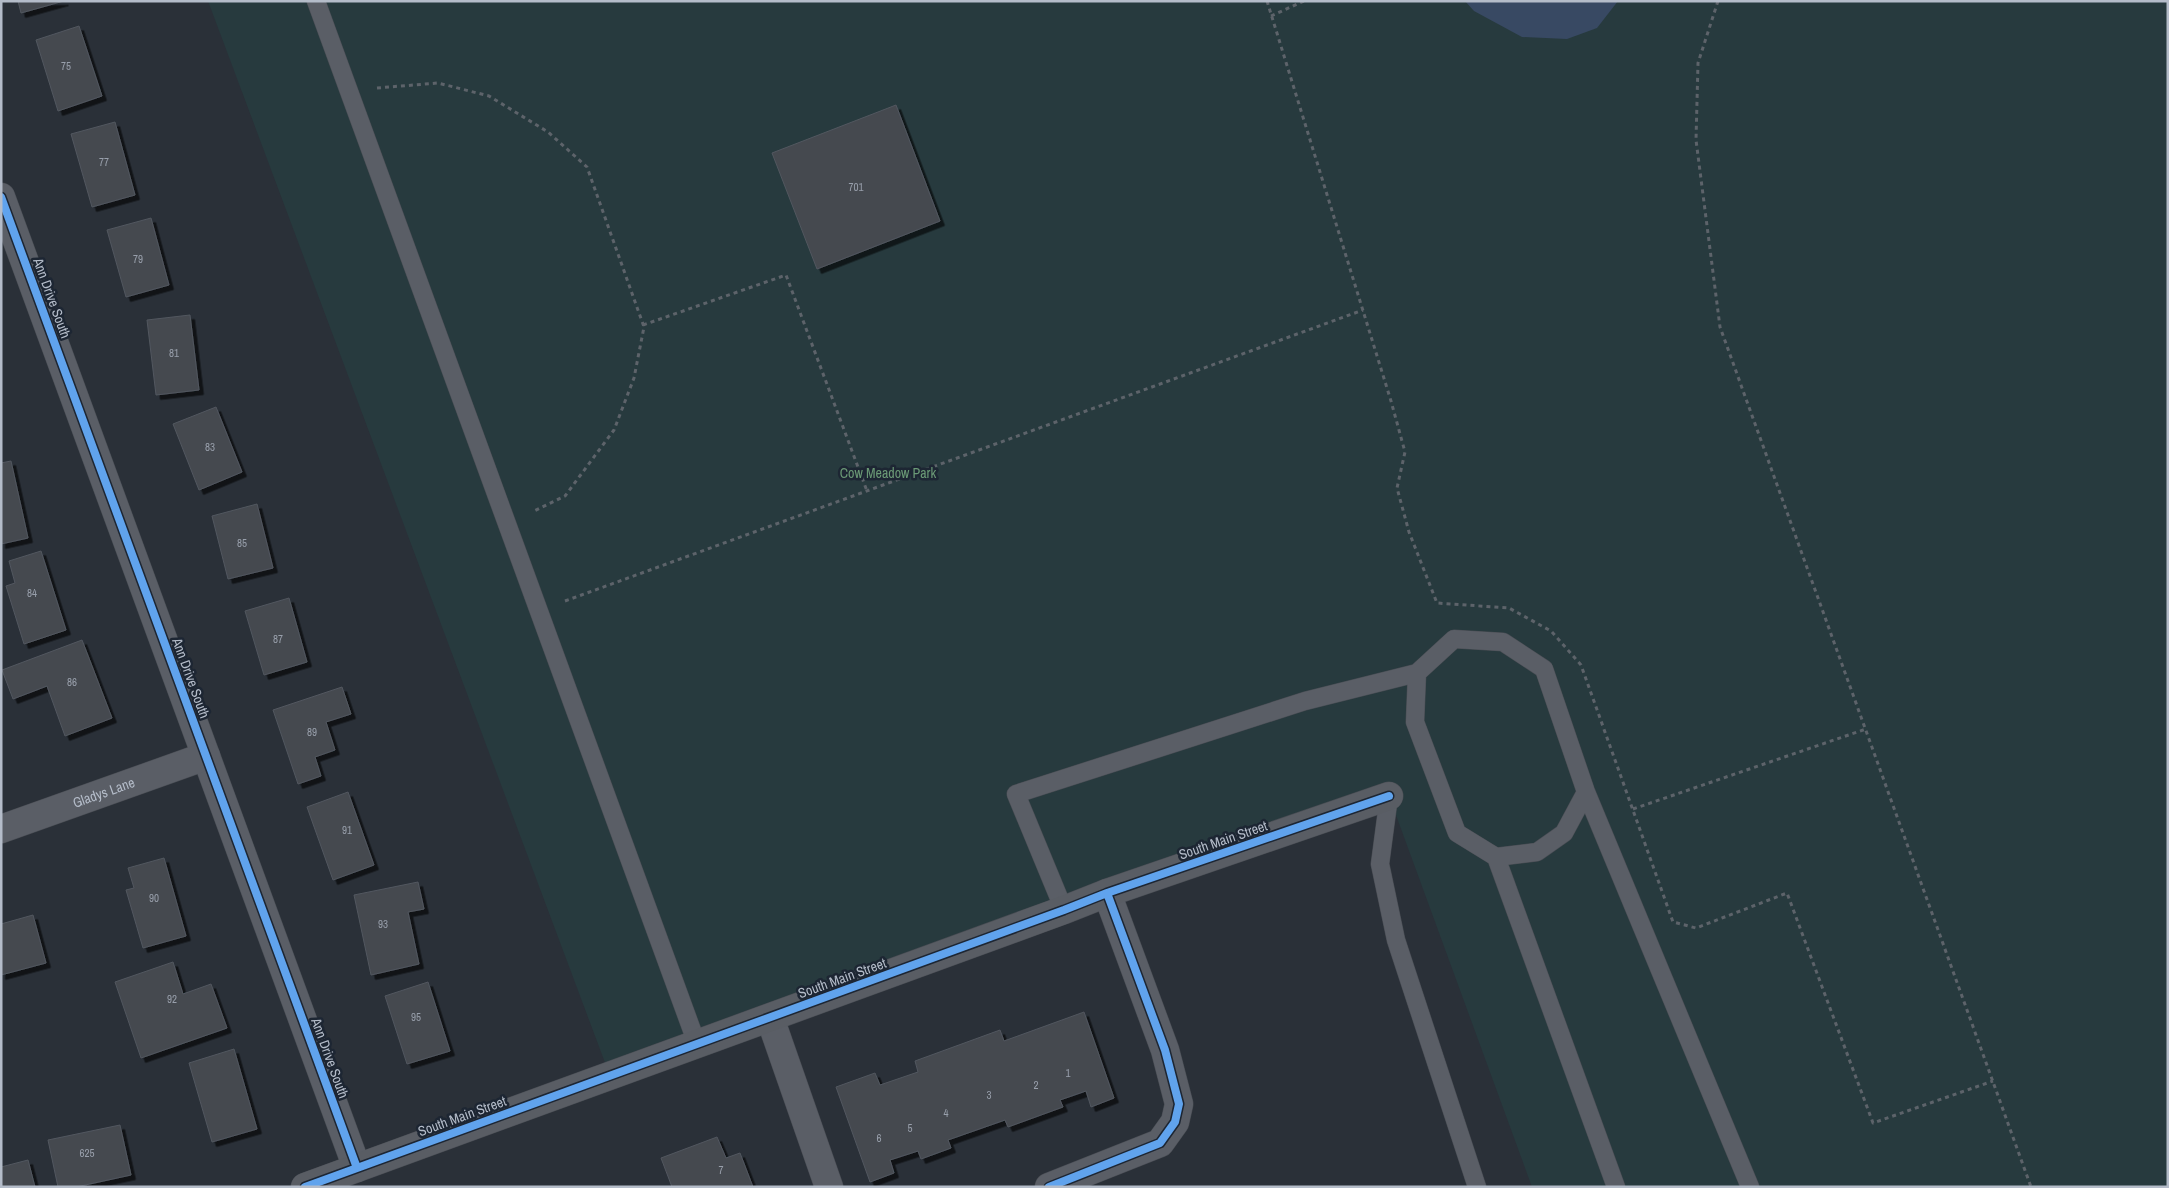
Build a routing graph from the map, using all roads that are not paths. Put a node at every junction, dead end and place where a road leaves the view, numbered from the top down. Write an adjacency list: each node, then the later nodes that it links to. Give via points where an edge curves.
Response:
1 (316, 1): 12 (lane)
2 (1, 197): 4 (street, Ann Drive South)
3 (1417, 672): 5 (lane, via 1454,639 1503,642 1544,669); 8 (lane, via 1415,722 1457,833); 10 (lane, via 1305,701 1016,794)
4 (206, 756): 7 (street, Gladys Lane); 13 (street, Ann Drive South)
5 (1586, 792): 8 (lane, via 1564,833 1537,852); 19 (lane)
6 (1389, 796): 9 (street, South Main Street); 17 (lane, via 1380,864 1396,940)
7 (1, 829)
8 (1496, 857): 18 (lane)
9 (1107, 893): 10 (street, South Main Street); 16 (street, via 1164,1050 1179,1104 1175,1122 1160,1143)
10 (1064, 910): 11 (street, South Main Street)
11 (770, 1018): 12 (street, South Main Street); 15 (street)
12 (697, 1044): 13 (street, South Main Street)
13 (357, 1168): 14 (street, South Main Street)
14 (306, 1187)
15 (829, 1187)
16 (1050, 1187)
17 (1477, 1187)
18 (1616, 1187)
19 (1750, 1187)

